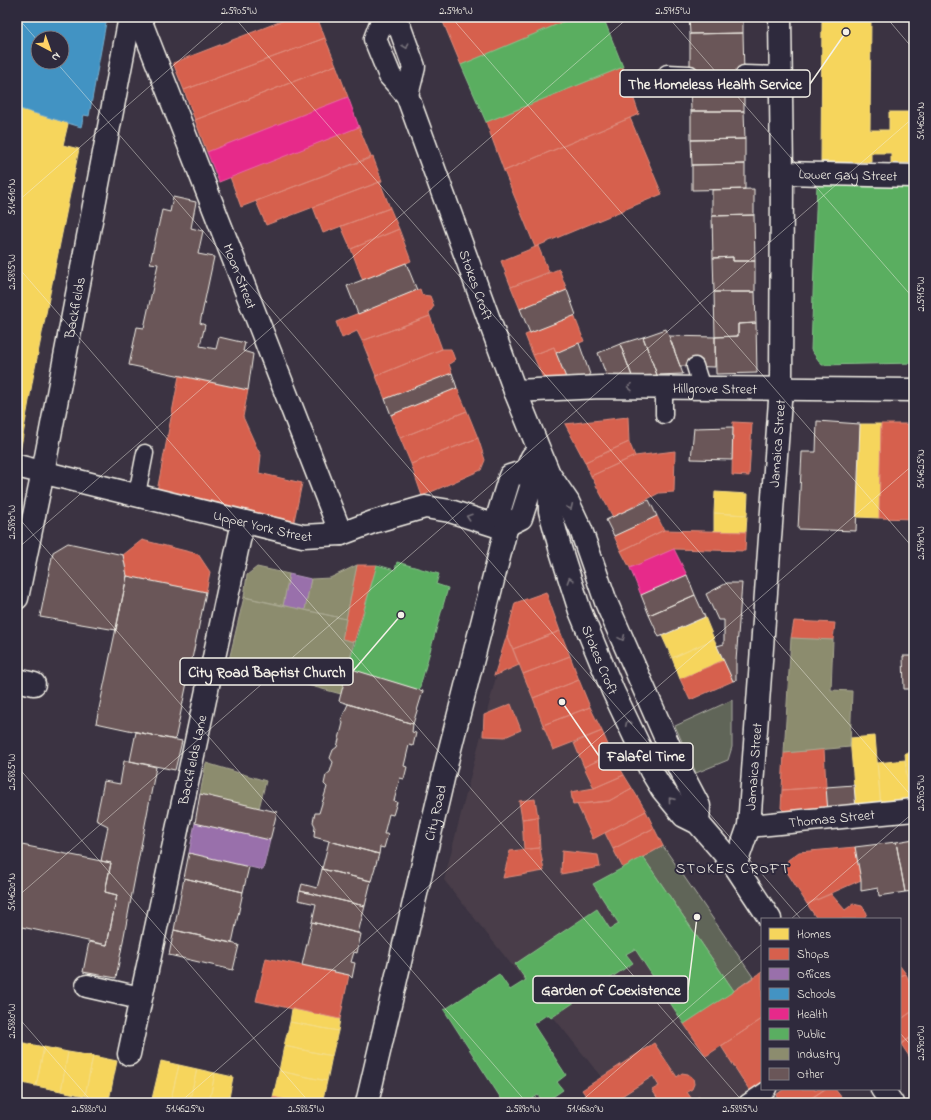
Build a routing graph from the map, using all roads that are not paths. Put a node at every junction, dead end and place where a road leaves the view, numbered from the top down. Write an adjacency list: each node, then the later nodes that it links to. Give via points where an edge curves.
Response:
1 (130, 17): 21 (street, Backfields)
2 (139, 17): 26 (street, Moon Street)
3 (780, 17): 8 (street, Jamaica Street)
4 (383, 18): 16 (street, Stokes Croft, via 376,39 390,76 407,95)
5 (667, 74): 6 (lane)
6 (690, 74)
7 (744, 74): 8 (lane)
8 (781, 75): 9 (street, Jamaica Street)
9 (782, 173): 10 (street, Lower Gay Street); 12 (street, Jamaica Street)
10 (914, 176)
11 (695, 366): 14 (lane)
12 (780, 387): 14 (street, Hillgrove Street); 15 (street, Hillgrove Street); 30 (street, Jamaica Street)
13 (664, 388): 14 (street, Hillgrove Street); 16 (street, Hillgrove Street, one-way to 16, via 601,387); 17 (lane)
14 (702, 388)
15 (914, 390)
16 (515, 391): 18 (street, Stokes Croft)
17 (664, 415)
18 (538, 447): 22 (street, Stokes Croft); 25 (street, via 526,471 532,484 521,518)
19 (145, 453): 23 (lane)
20 (17, 466): 21 (street, Upper York Street)
21 (44, 472): 23 (street, Upper York Street); 27 (street, Backfields)
22 (549, 474): 29 (street, Stokes Croft, one-way to 29, via 568,502 581,530 606,602 677,764 699,806); 29 (street, Stokes Croft, one-way to 22, via 684,816 662,789 650,770 613,691 580,611 560,548 550,511)
23 (137, 494): 24 (street, Upper York Street)
24 (243, 522): 26 (street, Upper York Street, via 303,536); 34 (street, Backfields Lane)
25 (508, 527): 26 (street, Upper York Street, one-way to 26, via 425,507); 38 (street, City Road, via 449,753)
26 (341, 534)
27 (17, 598)
28 (914, 810): 30 (street, Thomas Street)
29 (698, 823): 31 (street, Stokes Croft)
30 (749, 826): 31 (street, Jamaica Street)
31 (736, 866): 32 (street, Stokes Croft)
32 (769, 918)
33 (86, 986): 34 (street)
34 (140, 998): 35 (street, Backfields Lane)
35 (129, 1054)
36 (766, 1090): 39 (lane)
37 (883, 1090): 40 (street)
38 (367, 1103)
39 (747, 1103)
40 (892, 1103)

